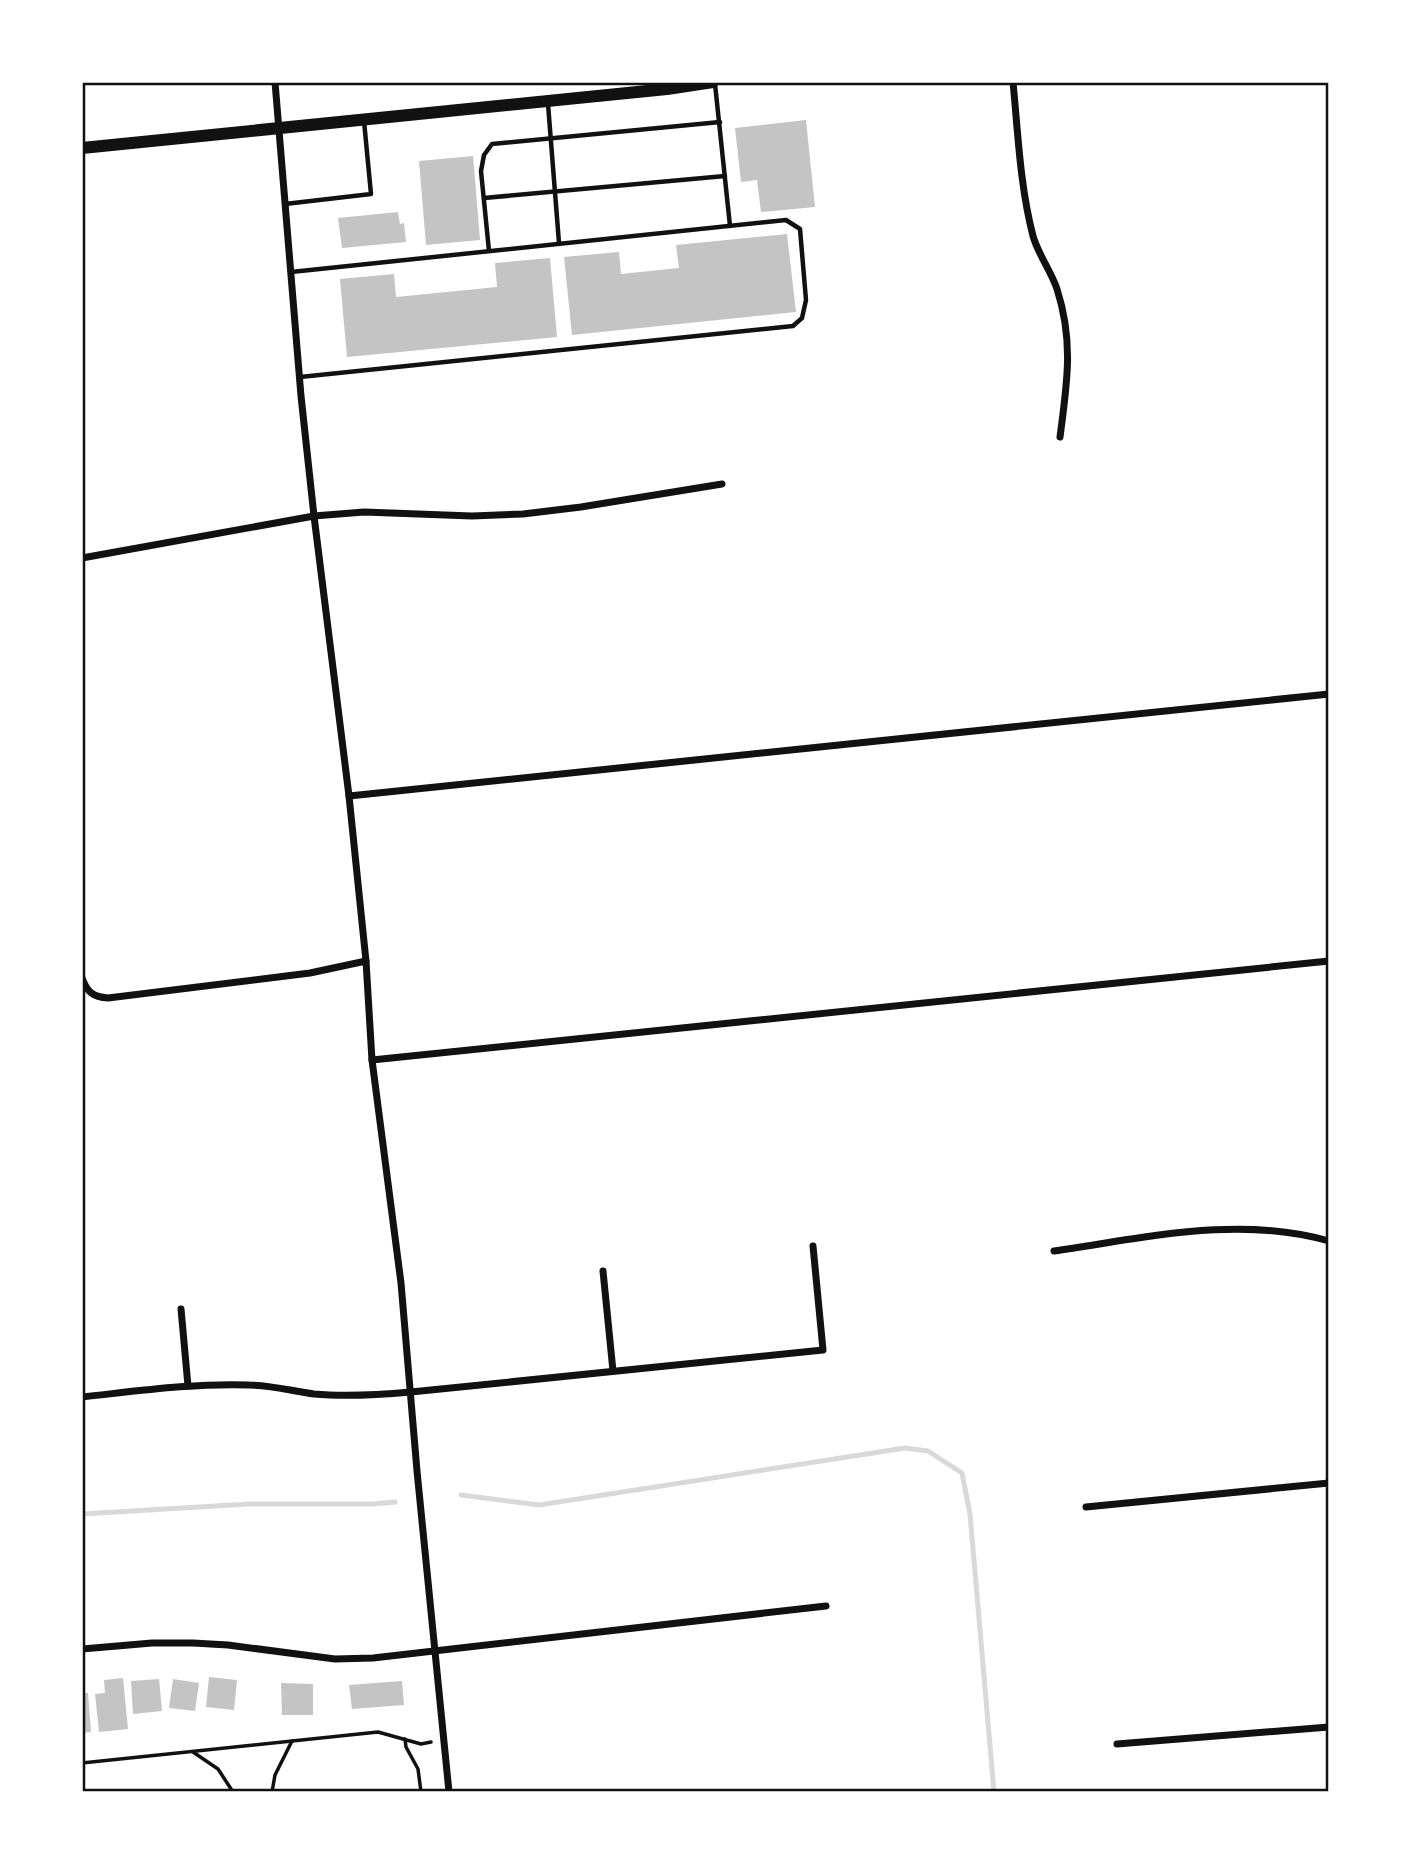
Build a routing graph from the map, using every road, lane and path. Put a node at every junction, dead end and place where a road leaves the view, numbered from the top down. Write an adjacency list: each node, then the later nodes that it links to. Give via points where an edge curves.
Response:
1 (275, 82): 8 (street)
2 (714, 82): 4 (main road); 7 (lane)
3 (1013, 82): 20 (street, via 1027,207 1066,326 1069,369)
4 (667, 85): 5 (main road)
5 (548, 100): 6 (main road); 9 (lane)
6 (363, 118): 8 (main road); 14 (lane, via 371,194)
7 (720, 122): 9 (lane); 11 (lane)
8 (279, 126): 10 (main road); 14 (street)
9 (551, 138): 12 (lane); 13 (lane, via 492,144 481,171)
10 (82, 148)
11 (725, 176): 12 (lane); 15 (lane)
12 (555, 191): 13 (lane); 16 (lane)
13 (484, 198): 17 (lane)
14 (285, 204): 18 (street)
15 (730, 226): 16 (lane); 19 (lane, via 786,220 800,229 806,300 802,318 793,326)
16 (559, 243): 17 (lane)
17 (489, 251): 18 (lane)
18 (291, 272): 19 (street)
19 (299, 377): 22 (street)
20 (1060, 437)
21 (722, 484): 22 (street, via 523,514 364,512)
22 (314, 516): 23 (street); 25 (street)
23 (82, 558)
24 (1329, 694): 25 (street)
25 (349, 796): 26 (street)
26 (366, 961): 28 (street, via 296,975 108,998 87,990); 29 (street)
27 (1329, 961): 29 (street)
28 (82, 978)
29 (372, 1060): 37 (street)
30 (1329, 1241): 32 (street, via 1243,1228)
31 (813, 1246): 35 (street, via 823,1350)
32 (1054, 1251)
33 (603, 1271): 35 (street)
34 (181, 1309): 36 (street)
35 (613, 1371): 37 (street)
36 (188, 1386): 37 (street, via 248,1385 354,1396); 38 (street)
37 (411, 1392): 43 (street)
38 (82, 1397)
39 (1329, 1483): 40 (street)
40 (1086, 1507)
41 (826, 1606): 43 (street)
42 (82, 1649): 43 (street, via 193,1643 335,1659)
43 (436, 1653): 46 (street)
44 (1329, 1727): 48 (street)
45 (405, 1739): 46 (path, via 421,1744); 47 (path, via 378,1732); 53 (path, via 418,1769)
46 (444, 1740): 54 (street)
47 (292, 1741): 49 (path); 52 (path)
48 (1116, 1744)
49 (192, 1750): 50 (path); 51 (path, via 218,1769)
50 (82, 1763)
51 (233, 1792)
52 (272, 1792)
53 (421, 1792)
54 (449, 1792)

